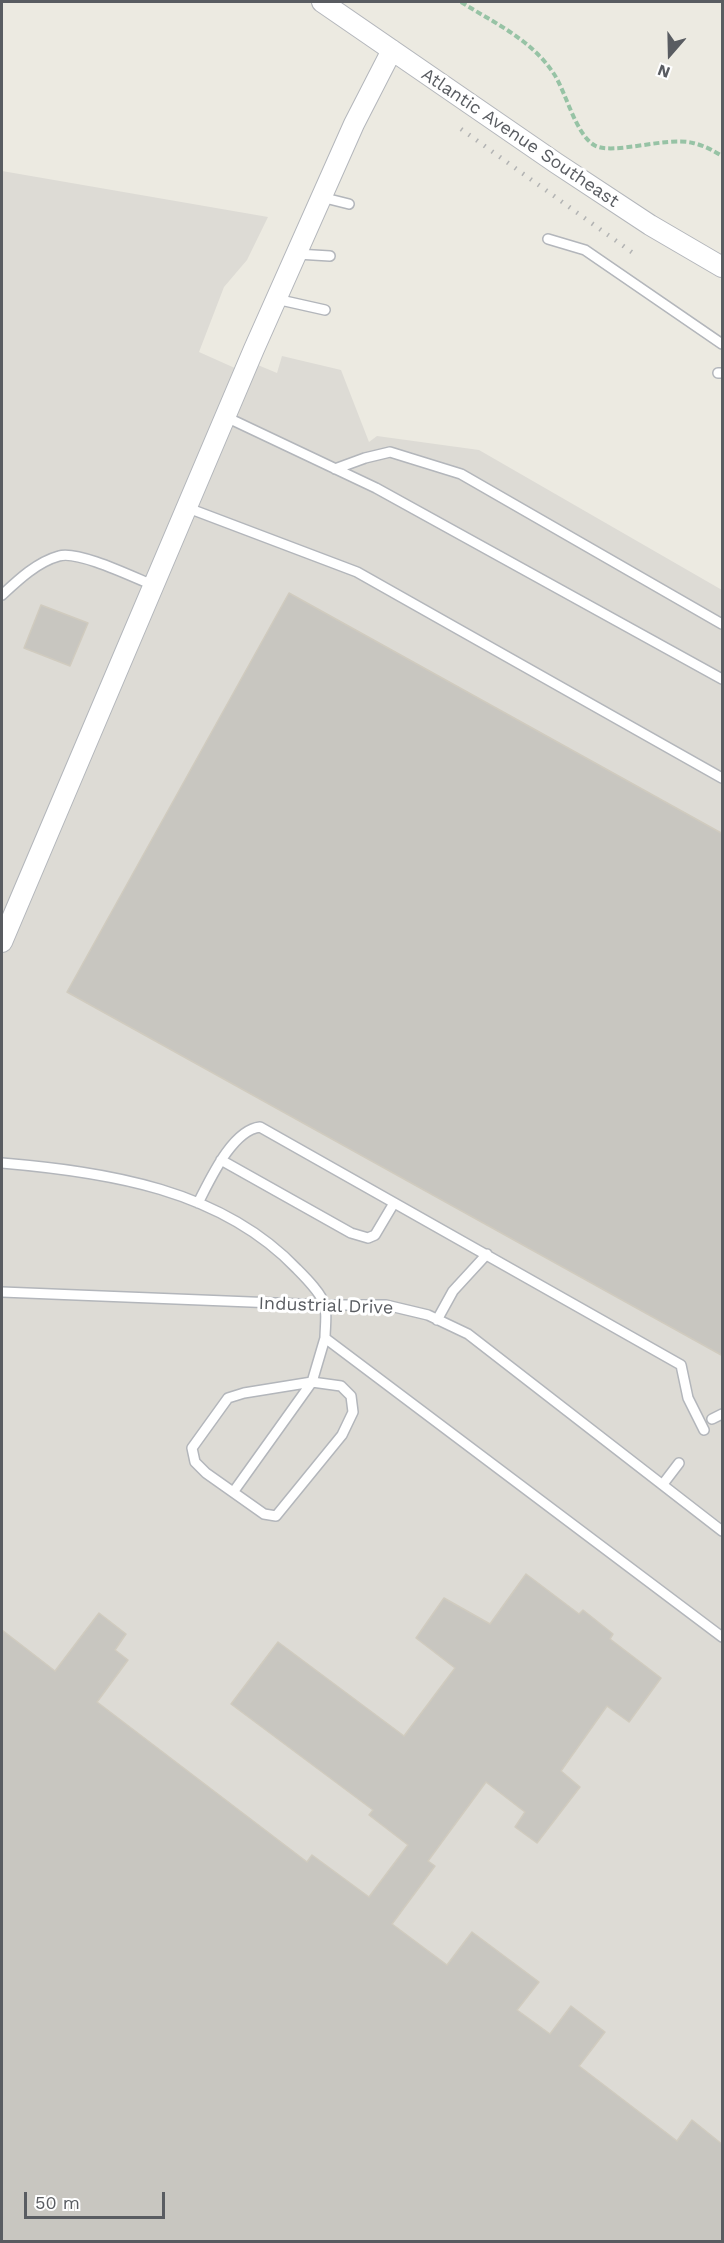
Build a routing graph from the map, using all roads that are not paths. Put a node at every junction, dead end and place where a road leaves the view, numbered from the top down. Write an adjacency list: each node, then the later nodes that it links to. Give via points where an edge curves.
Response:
1 (322, 2): 2 (street, Atlantic Avenue Southeast)
2 (392, 50): 3 (street); 8 (street, Atlantic Avenue Southeast, via 575,175)
3 (321, 197): 4 (lane); 6 (street)
4 (349, 204)
5 (548, 239): 11 (lane, via 585,250)
6 (297, 254): 7 (lane); 9 (street)
7 (330, 256)
8 (723, 267)
9 (276, 299): 10 (lane); 12 (street)
10 (325, 310)
11 (723, 344)
12 (226, 417): 13 (lane); 14 (street)
13 (335, 469): 17 (lane, via 390,452 461,474); 18 (lane)
14 (188, 508): 15 (street); 19 (lane, via 357,572)
15 (155, 586): 16 (lane, via 96,561 60,555 30,571); 20 (street)
16 (2, 595)
17 (723, 624)
18 (723, 679)
19 (723, 777)
20 (2, 942)
21 (221, 1161): 23 (lane); 24 (lane, via 244,1134 260,1127); 24 (lane, via 351,1233 368,1238 375,1235)
22 (2, 1163): 23 (lane, via 113,1177 154,1186)
23 (198, 1203): 27 (lane, via 230,1218 280,1251)
24 (394, 1203): 25 (lane)
25 (487, 1254): 28 (lane, via 453,1291); 33 (lane, via 681,1365 688,1398)
26 (2, 1292): 27 (lane, Industrial Drive)
27 (325, 1305): 28 (lane, Industrial Drive, via 386,1305); 29 (lane)
28 (437, 1320): 35 (lane, Industrial Drive, via 468,1334)
29 (325, 1338): 30 (lane); 38 (lane)
30 (312, 1382): 36 (lane); 36 (lane, via 228,1398 192,1448 195,1462); 36 (lane, via 341,1386 351,1396 353,1412 342,1435 276,1516 264,1514)
31 (723, 1414): 32 (lane)
32 (712, 1419)
33 (704, 1430)
34 (679, 1463): 35 (lane)
35 (663, 1484): 37 (lane, Industrial Drive)
36 (234, 1491)
37 (723, 1531)
38 (723, 1637)

